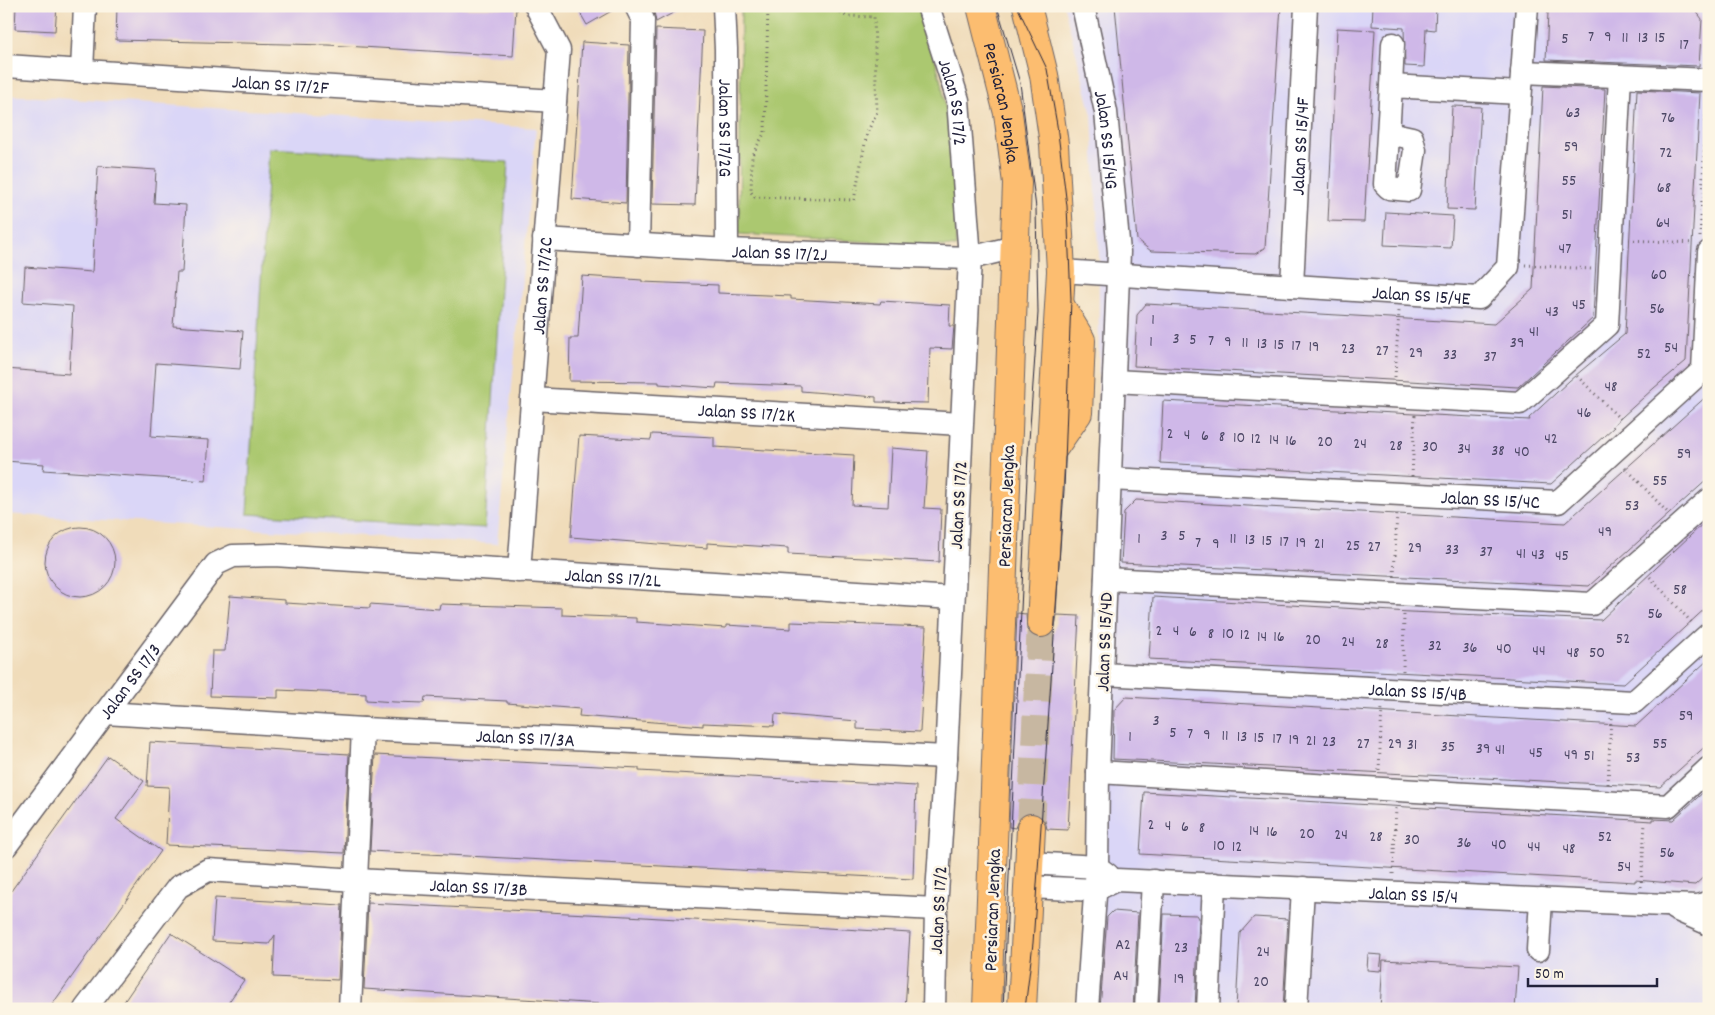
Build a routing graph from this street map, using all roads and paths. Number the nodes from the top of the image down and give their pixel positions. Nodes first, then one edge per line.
1 (85, 6) edge
2 (536, 6) edge
3 (636, 6) edge
4 (724, 6) edge
5 (768, 6) edge
6 (830, 6) edge
7 (928, 6) edge
8 (981, 6) edge
9 (1027, 6) edge
10 (1083, 6) edge
11 (1306, 6) edge
12 (1527, 6) edge
13 (1393, 44) dead end
14 (6, 66) edge
15 (82, 71) junction
16 (1620, 76) junction
17 (1708, 80) edge
18 (1521, 82) junction
19 (1391, 86) junction
20 (555, 101) junction
21 (1389, 133) dead end
22 (544, 239) junction
23 (1611, 240) junction
24 (638, 245) junction
25 (1015, 247) junction
26 (726, 250) junction
27 (1709, 252) edge
28 (970, 258) junction
29 (1508, 267) junction
30 (1610, 270) junction
31 (1062, 272) junction
32 (1118, 275) junction
33 (1292, 286) junction
34 (1400, 293) junction
35 (1565, 363) junction
36 (1114, 381) junction
37 (1405, 396) junction
38 (532, 399) junction
39 (961, 424) junction
40 (1634, 433) junction
41 (1621, 463) dead end
42 (1110, 480) junction
43 (1405, 494) junction
44 (1709, 500) edge
45 (1680, 526) junction
46 (274, 555) joint
47 (1637, 564) junction
48 (520, 571) junction
49 (1106, 579) junction
50 (1399, 594) junction
51 (953, 598) junction
52 (1041, 623) tunnel mouth
53 (1707, 635) edge
54 (1102, 674) junction
55 (1390, 689) junction
56 (1612, 700) junction
57 (105, 713) junction
58 (363, 729) junction
59 (946, 757) junction
60 (1709, 768) edge
61 (1098, 772) junction
62 (1388, 790) junction
63 (1607, 803) junction
64 (1646, 805) junction
65 (1031, 828) tunnel mouth
66 (6, 846) edge
67 (1097, 867) junction
68 (1029, 875) junction
69 (356, 880) junction
70 (1116, 880) junction
71 (1152, 881) junction
72 (1214, 884) junction
73 (1303, 888) junction
74 (1095, 890) junction
75 (1392, 893) junction
76 (1541, 899) junction
77 (1709, 902) edge
78 (1633, 904) junction
79 (1664, 905) junction
80 (936, 909) junction
81 (1709, 924) edge
82 (1538, 950) dead end
83 (85, 1009) edge
84 (350, 1009) edge
85 (934, 1009) edge
86 (987, 1009) edge
87 (1022, 1009) edge
88 (1087, 1009) edge
89 (1146, 1009) edge
90 (1208, 1009) edge
91 (1296, 1009) edge

1 - 15 street
2 - 20 street, Jalan SS 17/2C
3 - 24 street
4 - 26 street, Jalan SS 17/2G
5 - 6 path
7 - 28 street, Jalan SS 17/2
8 - 25 main road, Persiaran Jengka
9 - 31 main road
10 - 32 street, Jalan SS 15/4G
11 - 33 street, Jalan SS 15/4F
12 - 18 street
13 - 19 street
14 - 15 street, Jalan SS 17/2F
15 - 20 street, Jalan SS 17/2F
16 - 17 street
16 - 18 street
16 - 23 street
17 - 23 path
18 - 19 street
18 - 29 street
19 - 21 street
20 - 22 street, Jalan SS 17/2C
22 - 24 street, Jalan SS 17/2J
22 - 38 street, Jalan SS 17/2C
23 - 30 street
24 - 26 street, Jalan SS 17/2J
25 - 28 street, Jalan SS 17/2J
25 - 86 main road, Persiaran Jengka
26 - 28 street, Jalan SS 17/2J
27 - 40 street, Jalan SS 15/4C
28 - 39 street, Jalan SS 17/2
29 - 30 path
29 - 34 street, Jalan SS 15/4E
30 - 35 street
31 - 32 street, Jalan SS 15/4E
31 - 52 main road
32 - 33 street, Jalan SS 15/4E
32 - 36 street, Jalan SS 15/4D
33 - 34 street, Jalan SS 15/4E
34 - 37 path
35 - 37 street
35 - 40 path
36 - 37 street
36 - 42 street, Jalan SS 15/4D
37 - 43 path
38 - 39 street, Jalan SS 17/2K
38 - 48 street, Jalan SS 17/2C
39 - 51 street, Jalan SS 17/2
40 - 43 street, Jalan SS 15/4C
41 - 45 path
42 - 43 street, Jalan SS 15/4C
42 - 49 street, Jalan SS 15/4D
43 - 50 path
44 - 45 street
45 - 47 street
46 - 48 street, Jalan SS 17/2L
46 - 57 street, Jalan SS 17/3
47 - 50 street
47 - 53 path
48 - 51 street, Jalan SS 17/2L
49 - 50 street
49 - 54 street, Jalan SS 15/4D
50 - 55 path
51 - 59 street, Jalan SS 17/2
53 - 56 street, Jalan SS 15/4B
54 - 55 street, Jalan SS 15/4B
54 - 61 street, Jalan SS 15/4D
55 - 56 street, Jalan SS 15/4B
55 - 62 path
56 - 63 path
57 - 58 street, Jalan SS 17/3A
57 - 66 street, Jalan SS 17/3
58 - 59 street, Jalan SS 17/3A
58 - 69 street
59 - 80 street, Jalan SS 17/2
60 - 64 street
61 - 62 street
61 - 67 street, Jalan SS 15/4D
62 - 63 street
62 - 75 path
63 - 64 street
64 - 78 path
65 - 68 main road, Persiaran Jengka
67 - 68 street
67 - 70 street
67 - 74 street, Jalan SS 15/4D
68 - 74 street, Jalan SS 15/4
68 - 87 main road, Persiaran Jengka
69 - 80 street, Jalan SS 17/3B
69 - 83 street, Jalan SS 17/3B
69 - 84 street
70 - 71 street, Jalan SS 15/4
70 - 74 street, Jalan SS 15/4
71 - 72 street, Jalan SS 15/4
71 - 89 street
72 - 73 street, Jalan SS 15/4
72 - 90 street
73 - 75 street, Jalan SS 15/4
73 - 91 street
74 - 88 street, Jalan SS 15/4D
75 - 76 street, Jalan SS 15/4
76 - 78 street, Jalan SS 15/4
76 - 82 street
77 - 79 street, Jalan SS 15/4
78 - 79 street, Jalan SS 15/4
79 - 81 street
80 - 85 street, Jalan SS 17/2

